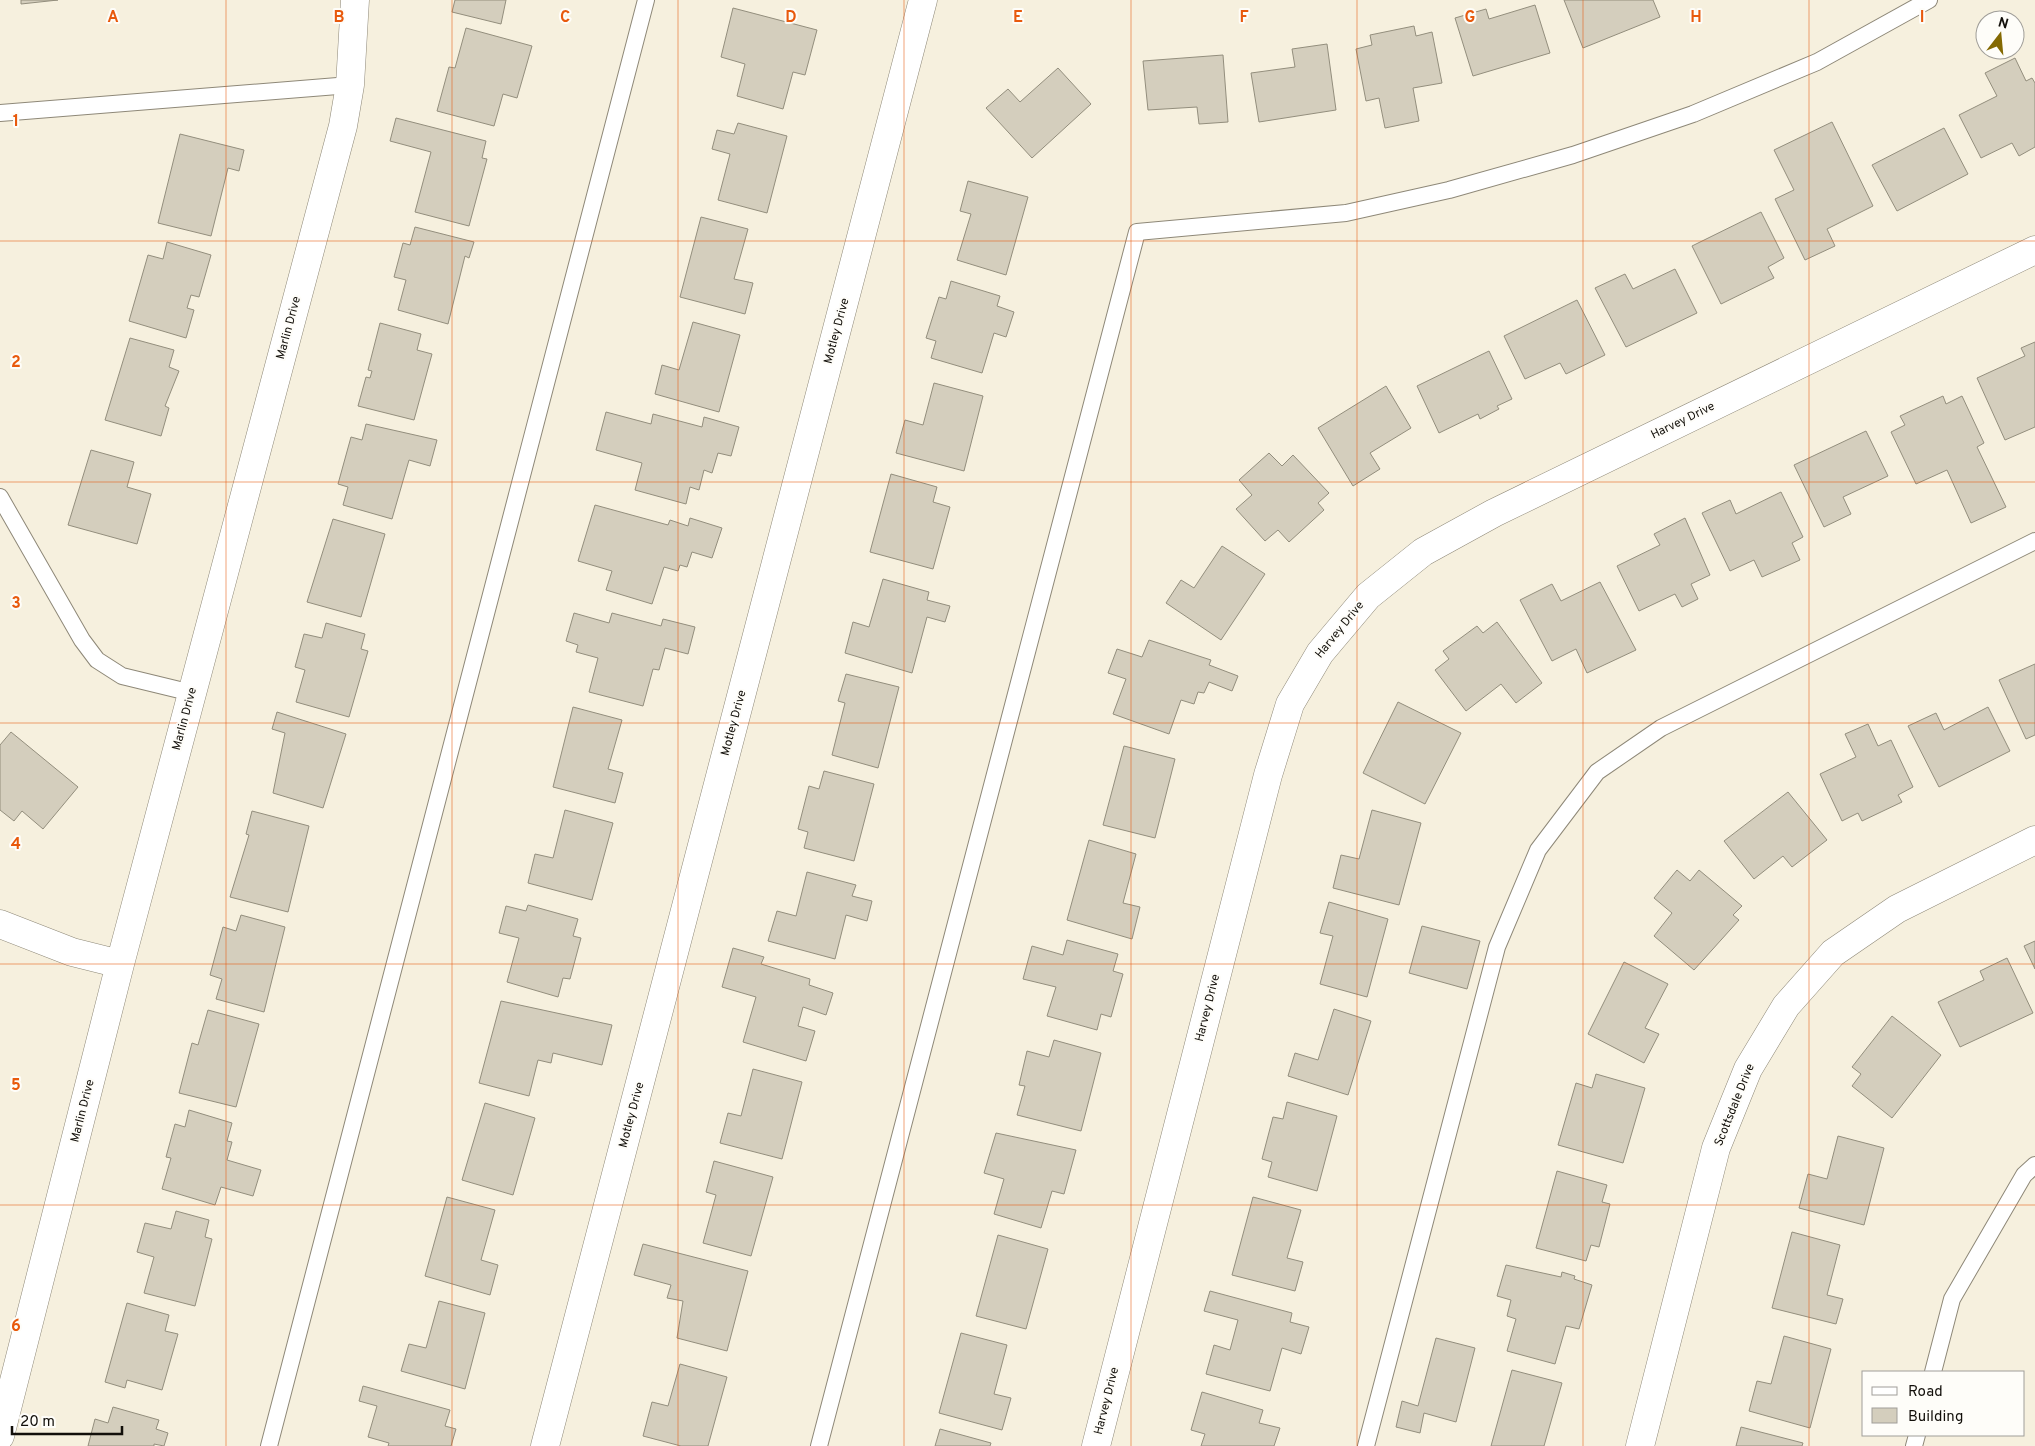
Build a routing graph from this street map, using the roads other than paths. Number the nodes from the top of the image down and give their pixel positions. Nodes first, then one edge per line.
1 (355, 0) edge
2 (646, 0) edge
3 (923, 0) edge
4 (1929, 0) edge
5 (350, 84) junction
6 (0, 113) edge
7 (2035, 250) edge
8 (0, 496) edge
9 (2035, 541) edge
10 (192, 693) junction
11 (2035, 840) edge
12 (0, 924) edge
13 (120, 964) junction
14 (2035, 1165) edge
15 (1933, 1371) edge
16 (0, 1436) edge
17 (269, 1446) edge
18 (545, 1446) edge
19 (819, 1446) edge
20 (1096, 1446) edge
21 (1366, 1446) edge
22 (1640, 1446) edge

1 - 5 street, Marlin Drive
2 - 17 lane
3 - 18 street, Motley Drive
4 - 19 lane
5 - 6 lane
5 - 10 street, Marlin Drive
7 - 20 street, Harvey Drive
8 - 10 lane
9 - 21 lane
10 - 13 street, Marlin Drive
11 - 22 street, Scottsdale Drive
12 - 13 street
13 - 16 street, Marlin Drive
14 - 15 lane

